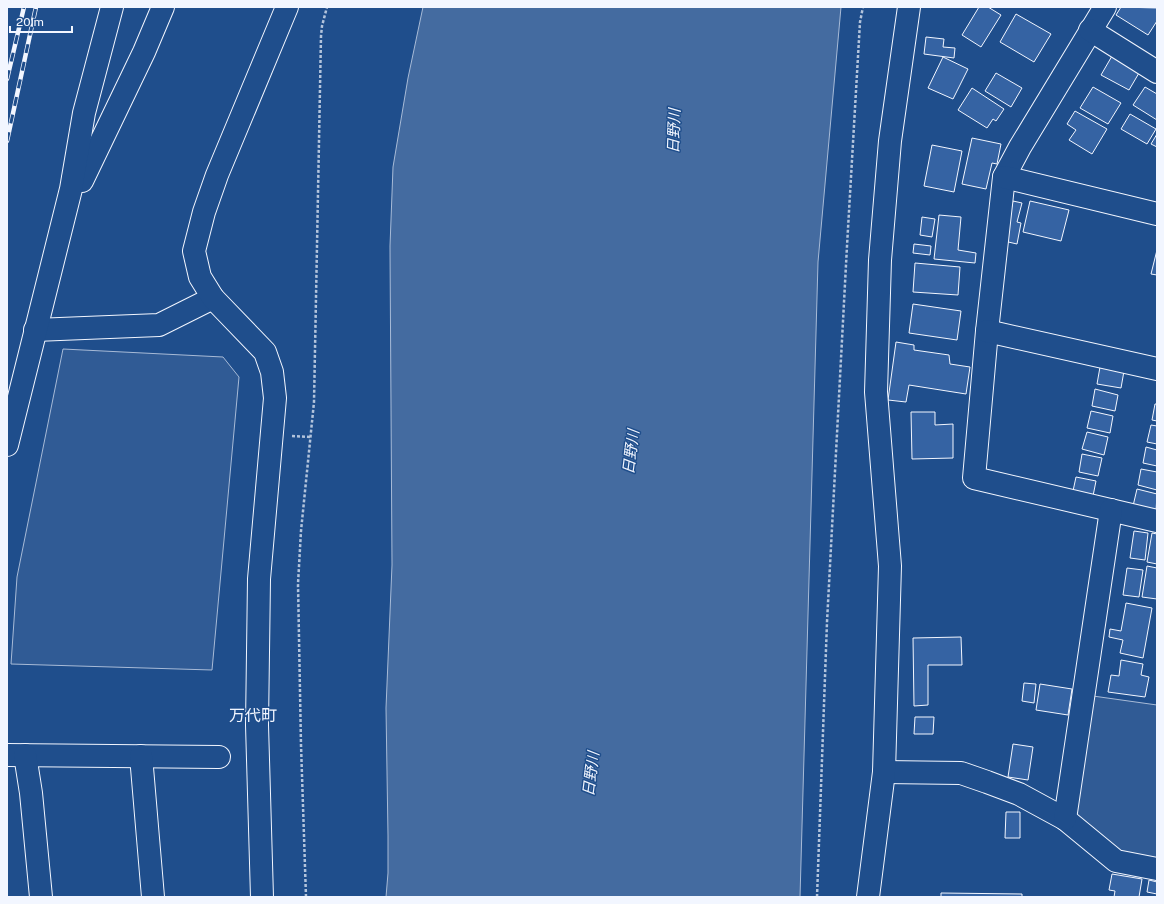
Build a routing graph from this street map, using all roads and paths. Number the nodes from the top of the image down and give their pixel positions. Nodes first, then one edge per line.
1 (112, 7) edge
2 (163, 7) edge
3 (287, 7) edge
4 (327, 7) edge
5 (863, 7) edge
6 (909, 7) edge
7 (1105, 7) edge
8 (1090, 30) junction
9 (1157, 72) edge
10 (1004, 177) junction
11 (72, 179) junction
12 (1157, 214) edge
13 (212, 298) junction
14 (35, 330) junction
15 (987, 331) junction
16 (1157, 369) edge
17 (7, 445) edge
18 (1111, 510) junction
19 (1157, 520) edge
20 (16, 755) edge
21 (141, 756) junction
22 (219, 757) dead end
23 (884, 772) junction
24 (1065, 819) junction
25 (1157, 869) edge
26 (41, 897) edge
27 (153, 897) edge
28 (262, 897) edge
29 (306, 897) edge
30 (817, 897) edge
31 (868, 897) edge

1 - 11 street
2 - 11 street
3 - 13 street
4 - 29 path
5 - 30 path
6 - 23 street
7 - 8 street
8 - 9 street
8 - 10 street
10 - 12 street
10 - 15 street
11 - 14 street
13 - 14 street
13 - 28 street
14 - 17 street
15 - 16 street
15 - 18 street
18 - 19 street
18 - 24 street
20 - 21 street
20 - 26 street
21 - 22 street
21 - 27 street
23 - 24 street
23 - 31 street
24 - 25 street

